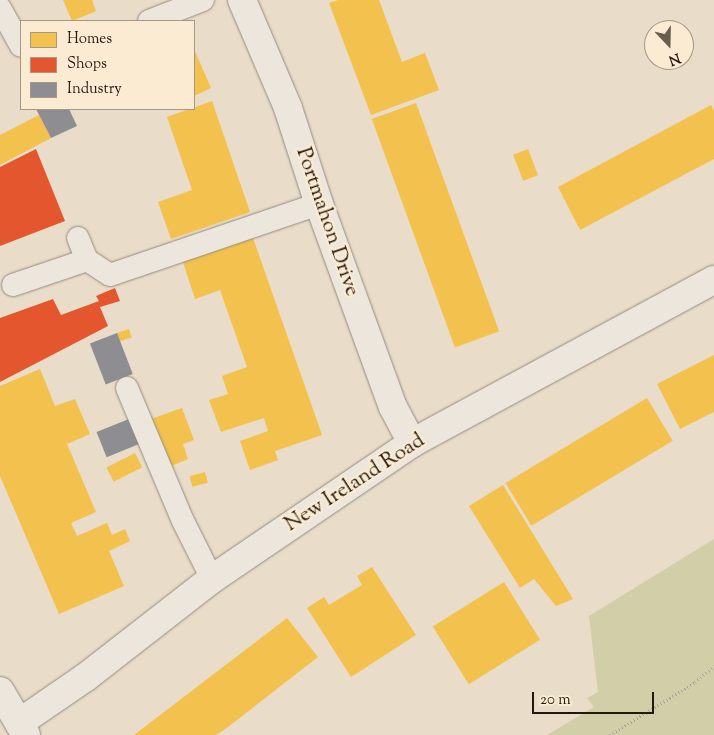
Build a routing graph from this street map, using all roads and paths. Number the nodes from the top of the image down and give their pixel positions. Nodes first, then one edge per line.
1 (203, 0) edge
2 (242, 0) edge
3 (0, 8) edge
4 (152, 20) edge
5 (20, 44) edge
6 (319, 204) junction
7 (78, 238) dead end
8 (87, 260) junction
9 (714, 280) edge
10 (13, 285) dead end
11 (127, 388) dead end
12 (412, 443) junction
13 (212, 578) junction
14 (714, 666) edge
15 (0, 691) edge
16 (23, 729) edge
17 (610, 735) edge

1 - 4 lane
2 - 6 street, Portmahon Drive
3 - 5 lane
6 - 8 lane
6 - 12 street, Portmahon Drive
7 - 8 lane
8 - 10 lane
9 - 12 street, New Ireland Road
11 - 13 lane
12 - 13 street, New Ireland Road
13 - 16 street, New Ireland Road
14 - 17 path
15 - 16 street

